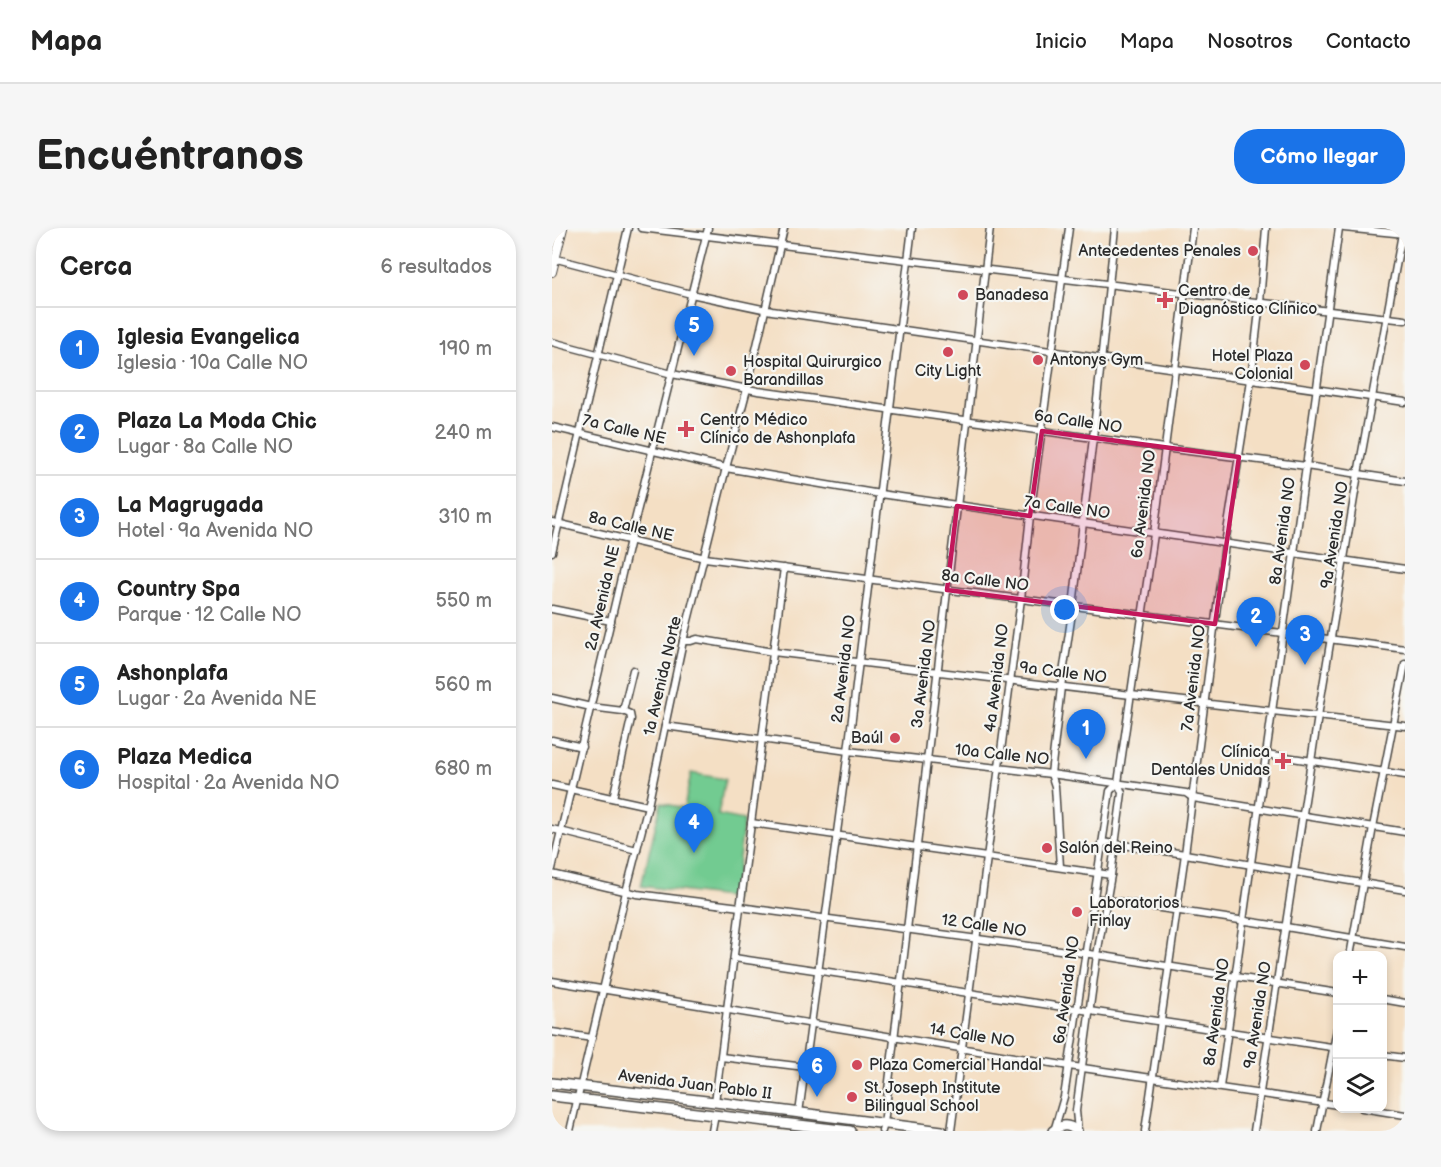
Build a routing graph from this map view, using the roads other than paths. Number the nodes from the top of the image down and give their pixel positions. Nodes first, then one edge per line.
1 (562, 228) edge
2 (628, 228) edge
3 (641, 228) edge
4 (708, 228) edge
5 (784, 228) edge
6 (912, 228) edge
7 (990, 228) edge
8 (1069, 228) edge
9 (1115, 228) edge
10 (1193, 228) edge
11 (1266, 228) edge
12 (1339, 228) edge
13 (1344, 228) edge
14 (1403, 232) edge
15 (706, 237) junction
16 (780, 245) junction
17 (554, 258) edge
18 (908, 260) junction
19 (985, 269) junction
20 (552, 272) edge
21 (617, 274) junction
22 (1062, 279) junction
23 (1108, 284) junction
24 (1184, 293) junction
25 (691, 294) junction
26 (1260, 302) junction
27 (766, 309) junction
28 (1328, 310) junction
29 (1386, 318) junction
30 (1405, 320) edge
31 (900, 330) junction
32 (977, 341) junction
33 (552, 342) edge
34 (1052, 351) junction
35 (599, 354) junction
36 (1101, 358) junction
37 (1174, 369) junction
38 (672, 374) junction
39 (1251, 380) junction
40 (747, 389) junction
41 (1317, 389) junction
42 (1372, 397) junction
43 (1405, 402) edge
44 (890, 410) junction
45 (968, 419) junction
46 (552, 427) edge
47 (1042, 431) junction
48 (580, 434) junction
49 (1093, 438) junction
50 (1164, 448) junction
51 (652, 451) junction
52 (1239, 457) junction
53 (1306, 466) junction
54 (726, 468) junction
55 (1358, 474) junction
56 (1405, 481) edge
57 (880, 494) junction
58 (957, 506) junction
59 (1030, 516) junction
60 (555, 523) edge
61 (1083, 524) junction
62 (1154, 534) junction
63 (630, 540) junction
64 (1225, 544) junction
65 (552, 552) edge
66 (1294, 554) junction
67 (705, 558) junction
68 (1344, 561) junction
69 (784, 568) junction
70 (1405, 569) edge
71 (869, 579) junction
72 (947, 590) junction
73 (1021, 599) junction
74 (1073, 606) junction
75 (552, 609) edge
76 (1142, 615) junction
77 (611, 621) junction
78 (1215, 624) junction
79 (1283, 633) junction
80 (1331, 640) junction
81 (684, 641) junction
82 (1405, 649) edge
83 (773, 652) junction
84 (859, 662) junction
85 (1405, 664) edge
86 (633, 670) dead end
87 (938, 672) junction
88 (1010, 681) junction
89 (1061, 687) junction
90 (1131, 695) junction
91 (552, 698) edge
92 (1204, 703) junction
93 (591, 707) junction
94 (622, 711) junction
95 (1272, 711) junction
96 (1318, 716) junction
97 (1394, 725) junction
98 (665, 726) junction
99 (1405, 726) edge
100 (762, 739) junction
101 (552, 740) edge
102 (582, 747) junction
103 (848, 751) junction
104 (1266, 754) junction
105 (927, 760) junction
106 (1312, 761) junction
107 (999, 769) junction
108 (1383, 772) junction
109 (1051, 774) junction
110 (1405, 775) edge
111 (1118, 783) junction
112 (552, 785) edge
113 (571, 789) junction
114 (612, 798) junction
115 (1193, 798) junction
116 (648, 806) junction
117 (1258, 809) junction
118 (1303, 816) junction
119 (751, 823) junction
120 (1373, 827) junction
121 (552, 830) edge
122 (561, 832) junction
123 (1405, 832) edge
124 (836, 835) junction
125 (1102, 842) junction
126 (1115, 844) junction
127 (917, 847) junction
128 (637, 850) junction
129 (1185, 854) junction
130 (987, 857) junction
131 (1251, 865) junction
132 (1060, 867) junction
133 (552, 869) edge
134 (1097, 873) junction
135 (1294, 873) junction
136 (552, 874) edge
137 (1111, 875) junction
138 (1363, 884) junction
139 (1405, 890) edge
140 (626, 892) junction
141 (1094, 898) junction
142 (1107, 900) junction
143 (740, 907) junction
144 (1176, 910) junction
145 (825, 918) junction
146 (1243, 920) junction
147 (1286, 927) junction
148 (907, 929) junction
149 (1353, 938) junction
150 (977, 939) junction
151 (1405, 946) edge
152 (1351, 951) edge
153 (1086, 954) junction
154 (1097, 955) junction
155 (734, 958) junction
156 (1168, 966) junction
157 (818, 970) junction
158 (1235, 977) junction
159 (552, 981) edge
160 (901, 983) junction
161 (1277, 983) junction
162 (604, 989) junction
163 (1333, 992) edge
164 (970, 993) junction
165 (1387, 1000) edge
166 (1405, 1003) edge
167 (1078, 1010) junction
168 (727, 1011) junction
169 (1090, 1011) junction
170 (1160, 1022) junction
171 (811, 1023) junction
172 (552, 1032) edge
173 (1228, 1032) junction
174 (894, 1037) junction
175 (592, 1038) junction
176 (1269, 1039) junction
177 (961, 1048) junction
178 (1333, 1048) edge
179 (1387, 1056) edge
180 (721, 1057) junction
181 (1333, 1057) edge
182 (1405, 1058) edge
183 (1069, 1066) junction
184 (805, 1067) junction
185 (1082, 1067) junction
186 (1152, 1077) junction
187 (552, 1083) edge
188 (580, 1087) junction
189 (1220, 1087) junction
190 (1260, 1093) junction
191 (552, 1096) edge
192 (578, 1099) junction
193 (715, 1102) junction
194 (1323, 1103) junction
195 (1333, 1104) edge
196 (1387, 1112) edge
197 (799, 1113) junction
198 (715, 1115) junction
199 (1405, 1115) edge
200 (798, 1128) edge
201 (884, 1129) edge
202 (570, 1131) edge
203 (712, 1131) edge
204 (850, 1131) edge
205 (942, 1131) edge
206 (951, 1131) edge
207 (1054, 1131) edge
208 (1078, 1131) edge
209 (1145, 1131) edge
210 (1254, 1131) edge
211 (1317, 1131) edge

1 - 17 main road
2 - 21 street
3 - 15 street
4 - 15 street, 2a Avenida NE
5 - 16 street, 1a Avenida Norte
6 - 18 street, 2a Avenida NO
7 - 19 street, 3a Avenida NO
8 - 22 street, 4a Avenida NO
9 - 23 street
10 - 24 street, 6a Avenida NO
11 - 26 street, 7a Avenida NO
12 - 28 street, 8a Avenida NO
13 - 14 street
14 - 29 street, 9a Avenida NO
15 - 16 street
15 - 25 street, 2a Avenida NE
16 - 18 street
16 - 27 street, 1a Avenida Norte
17 - 20 main road
17 - 21 street
18 - 19 street
18 - 31 street, 2a Avenida NO
19 - 22 street
19 - 32 street, 3a Avenida NO
21 - 25 street
21 - 35 street
22 - 23 street
22 - 34 street, 4a Avenida NO
23 - 24 street
23 - 36 street
24 - 26 street
24 - 37 street, 6a Avenida NO
25 - 27 street
25 - 38 street, 2a Avenida NE
26 - 28 street
26 - 39 street, 7a Avenida NO
27 - 31 street
27 - 40 street, 1a Avenida Norte
28 - 29 street
28 - 41 street, 8a Avenida NO
29 - 30 street
29 - 42 street, 9a Avenida NO
31 - 32 street
31 - 44 street, 2a Avenida NO
32 - 34 street
32 - 45 street, 3a Avenida NO
33 - 35 street, 6a Calle NO
34 - 36 street
34 - 47 street, 4a Avenida NO
35 - 38 street, 6a Calle NO
35 - 48 street
36 - 37 street
36 - 49 street
37 - 39 street
37 - 50 street, 6a Avenida NO
38 - 40 street, 6a Calle NO
38 - 51 street, 2a Avenida NE
39 - 41 street
39 - 52 street, 7a Avenida NO
40 - 44 street, 6a Calle NO
40 - 54 street, 1a Avenida Norte
41 - 42 street
41 - 53 street, 8a Avenida NO
42 - 43 street
42 - 55 street, 9a Avenida NO
44 - 45 street, 6a Calle NO
44 - 57 street, 2a Avenida NO
45 - 47 street, 6a Calle NO
45 - 58 street, 3a Avenida NO
46 - 48 street, 7a Calle NE
47 - 49 street, 6a Calle NO
47 - 59 street, 4a Avenida NO
48 - 51 street, 7a Calle NE
48 - 60 street
49 - 50 street, 6a Calle NO
49 - 61 street
50 - 52 street, 6a Calle NO
50 - 62 street, 6a Avenida NO
51 - 54 street, 7a Calle NE
51 - 63 street, 2a Avenida NE
52 - 53 street, 6a Calle NO
52 - 64 street, 7a Avenida NO
53 - 55 street, 6a Calle NO
53 - 66 street, 8a Avenida NO
54 - 57 street, 7a Calle NO
54 - 67 street, 1a Avenida Norte
55 - 56 street, 6a Calle NO
55 - 68 street, 9a Avenida NO
57 - 58 street, 7a Calle NO
57 - 71 street, 2a Avenida NO
58 - 59 street, 7a Calle NO
58 - 72 street, 3a Avenida NO
59 - 61 street, 7a Calle NO
59 - 73 street, 4a Avenida NO
60 - 63 street, 8a Calle NE
60 - 65 street
61 - 62 street, 7a Calle NO
61 - 74 street
62 - 64 street, 7a Calle NO
62 - 76 street, 6a Avenida NO
63 - 67 street, 8a Calle NE
63 - 77 street, 2a Avenida NE
64 - 66 street, 7a Calle NO
64 - 78 street, 7a Avenida NO
66 - 68 street, 7a Calle NO
66 - 79 street, 8a Avenida NO
67 - 69 street, 8a Calle NO
67 - 81 street, 1a Avenida Norte
68 - 70 street, 7a Calle NO
68 - 80 street, 9a Avenida NO
69 - 71 street, 8a Calle NO
69 - 83 street
71 - 72 street, 8a Calle NO
71 - 84 street, 2a Avenida NO
72 - 73 street, 8a Calle NO
72 - 87 street, 3a Avenida NO
73 - 74 street, 8a Calle NO
73 - 88 street, 4a Avenida NO
74 - 76 street, 8a Calle NO
74 - 89 street
75 - 77 street
76 - 78 street, 8a Calle NO
76 - 90 street, 6a Avenida NO
77 - 93 street, 2a Avenida NE
78 - 79 street, 8a Calle NO
78 - 92 street, 7a Avenida NO
79 - 80 street, 8a Calle NO
79 - 95 street, 8a Avenida NO
80 - 82 street, 8a Calle NO
80 - 96 street, 9a Avenida NO
81 - 83 street, 9a Calle NO
81 - 98 street, 1a Avenida Norte
83 - 84 street, 9a Calle NO
83 - 100 street
84 - 87 street, 9a Calle NO
84 - 103 street, 2a Avenida NO
85 - 97 street
86 - 94 street
87 - 88 street, 9a Calle NO
87 - 105 street, 3a Avenida NO
88 - 89 street, 9a Calle NO
88 - 107 street, 4a Avenida NO
89 - 90 street, 9a Calle NO
89 - 109 street
90 - 92 street, 9a Calle NO
90 - 111 street, 6a Avenida NO
91 - 93 street
92 - 95 street, 9a Calle NO
92 - 115 street, 7a Avenida NO
93 - 94 street
93 - 102 street, 2a Avenida NE
94 - 114 street
95 - 96 street, 9a Calle NO
95 - 104 street, 8a Avenida NO
96 - 97 street, 9a Calle NO
96 - 106 street, 9a Avenida NO
97 - 99 street, 9a Calle NO
97 - 108 street
98 - 100 street, 10a Calle NO
98 - 116 street, 1a Avenida Norte
100 - 103 street, 10a Calle NO
100 - 119 street
101 - 102 street
102 - 113 street, 2a Avenida NE
103 - 105 street, 10a Calle NO
103 - 124 street, 2a Avenida NO
104 - 106 street
104 - 117 street, 8a Avenida NO
105 - 107 street, 10a Calle NO
105 - 127 street, 3a Avenida NO
106 - 108 street
106 - 118 street, 9a Avenida NO
107 - 109 street, 10a Calle NO
107 - 130 street, 4a Avenida NO
108 - 110 street
108 - 120 street
109 - 111 street, 10a Calle NO
109 - 132 street
111 - 115 street, 10a Calle NO
111 - 125 street, 6a Avenida NO
111 - 126 street, 6a Avenida NO
112 - 113 street
113 - 114 street
113 - 122 street, 2a Avenida NE
114 - 116 street
115 - 117 street, 10a Calle NO
115 - 129 street, 7a Avenida NO
116 - 128 street, 1a Avenida Norte
117 - 118 street, 10a Calle NO
117 - 131 street, 8a Avenida NO
118 - 120 street, 10a Calle NO
118 - 135 street, 9a Avenida NO
119 - 124 street
119 - 143 street
120 - 123 street, 10a Calle NO
120 - 138 street
121 - 122 street
122 - 128 street
122 - 133 street, 2a Avenida NE
124 - 127 street
124 - 145 street, 2a Avenida NO
125 - 126 street
125 - 134 street, 6a Avenida NO
126 - 129 street
126 - 137 street, 6a Avenida NO
127 - 130 street
127 - 148 street, 3a Avenida NO
128 - 140 street, 1a Avenida Norte
129 - 131 street
129 - 144 street, 7a Avenida NO
130 - 132 street
130 - 150 street, 4a Avenida NO
131 - 135 street
131 - 146 street, 8a Avenida NO
132 - 134 street
134 - 137 street
134 - 141 street, 6a Avenida NO
135 - 138 street
135 - 147 street, 9a Avenida NO
136 - 140 street, 12 Calle NO
137 - 142 street, 6a Avenida NO
138 - 139 street
138 - 149 street
140 - 143 street, 12 Calle NO
140 - 162 street, 1a Avenida Norte
141 - 142 street
141 - 153 street, 6a Avenida NO
142 - 144 street
142 - 154 street, 6a Avenida NO
143 - 145 street, 12 Calle NO
143 - 155 street
144 - 146 street
144 - 156 street, 7a Avenida NO
145 - 148 street, 12 Calle NO
145 - 157 street, 2a Avenida NO
146 - 147 street
146 - 158 street, 8a Avenida NO
147 - 149 street
147 - 161 street, 9a Avenida NO
148 - 150 street, 12 Calle NO
148 - 160 street, 3a Avenida NO
149 - 151 street
149 - 152 street
150 - 153 street, 12 Calle NO
150 - 164 street, 4a Avenida NO
153 - 154 street, 12 Calle NO
153 - 167 street, 6a Avenida NO
154 - 156 street, 12 Calle NO
154 - 169 street, 6a Avenida NO
155 - 157 street
155 - 168 street
156 - 158 street, 12 Calle NO
156 - 170 street, 7a Avenida NO
157 - 160 street
157 - 171 street, 2a Avenida NO
158 - 161 street, 12 Calle NO
158 - 173 street, 8a Avenida NO
159 - 162 street, 14 Calle NO
160 - 164 street
160 - 174 street, 3a Avenida NO
161 - 163 street, 12 Calle NO
161 - 176 street, 9a Avenida NO
162 - 168 street, 14 Calle NO
162 - 175 street, 1a Avenida Norte
164 - 167 street
164 - 177 street, 4a Avenida NO
165 - 166 street
167 - 169 street
167 - 183 street, 6a Avenida NO
168 - 171 street, 14 Calle NO
168 - 180 street
169 - 170 street
169 - 185 street, 6a Avenida NO
170 - 173 street
170 - 186 street, 7a Avenida NO
171 - 174 street, 14 Calle NO
171 - 184 street, 2a Avenida NO
172 - 175 street
173 - 176 street
173 - 189 street, 8a Avenida NO
174 - 177 street, 14 Calle NO
174 - 201 street, 3a Avenida NO
175 - 188 street, 1a Avenida Norte
176 - 178 street
176 - 190 street, 9a Avenida NO
177 - 183 street, 14 Calle NO
177 - 206 street, 4a Avenida NO
179 - 182 street
180 - 184 street
180 - 193 street
181 - 194 street
183 - 185 street, 14 Calle NO
183 - 207 street, 6a Avenida NO
184 - 197 street, 2a Avenida NO
185 - 186 street, 14 Calle NO
185 - 208 street, 6a Avenida NO
186 - 189 street, 14 Calle NO
186 - 209 street, 7a Avenida NO
187 - 188 highway, Avenida Juan Pablo II
188 - 192 street, 1a Avenida Norte
188 - 193 highway, Avenida Juan Pablo II
189 - 190 street, 14 Calle NO
190 - 194 street, 14 Calle NO
190 - 210 street, 9a Avenida NO
191 - 192 highway, Avenida Juan Pablo II
192 - 198 highway, Avenida Juan Pablo II
192 - 202 street, 1a Avenida Norte
193 - 197 highway, Avenida Juan Pablo II
194 - 195 street, 14 Calle NO
194 - 211 street
196 - 199 street
197 - 201 highway, Avenida Juan Pablo II
198 - 200 highway, Avenida Juan Pablo II
198 - 203 street
200 - 204 highway, Avenida Juan Pablo II
201 - 205 highway, Avenida Juan Pablo II
207 - 208 highway

